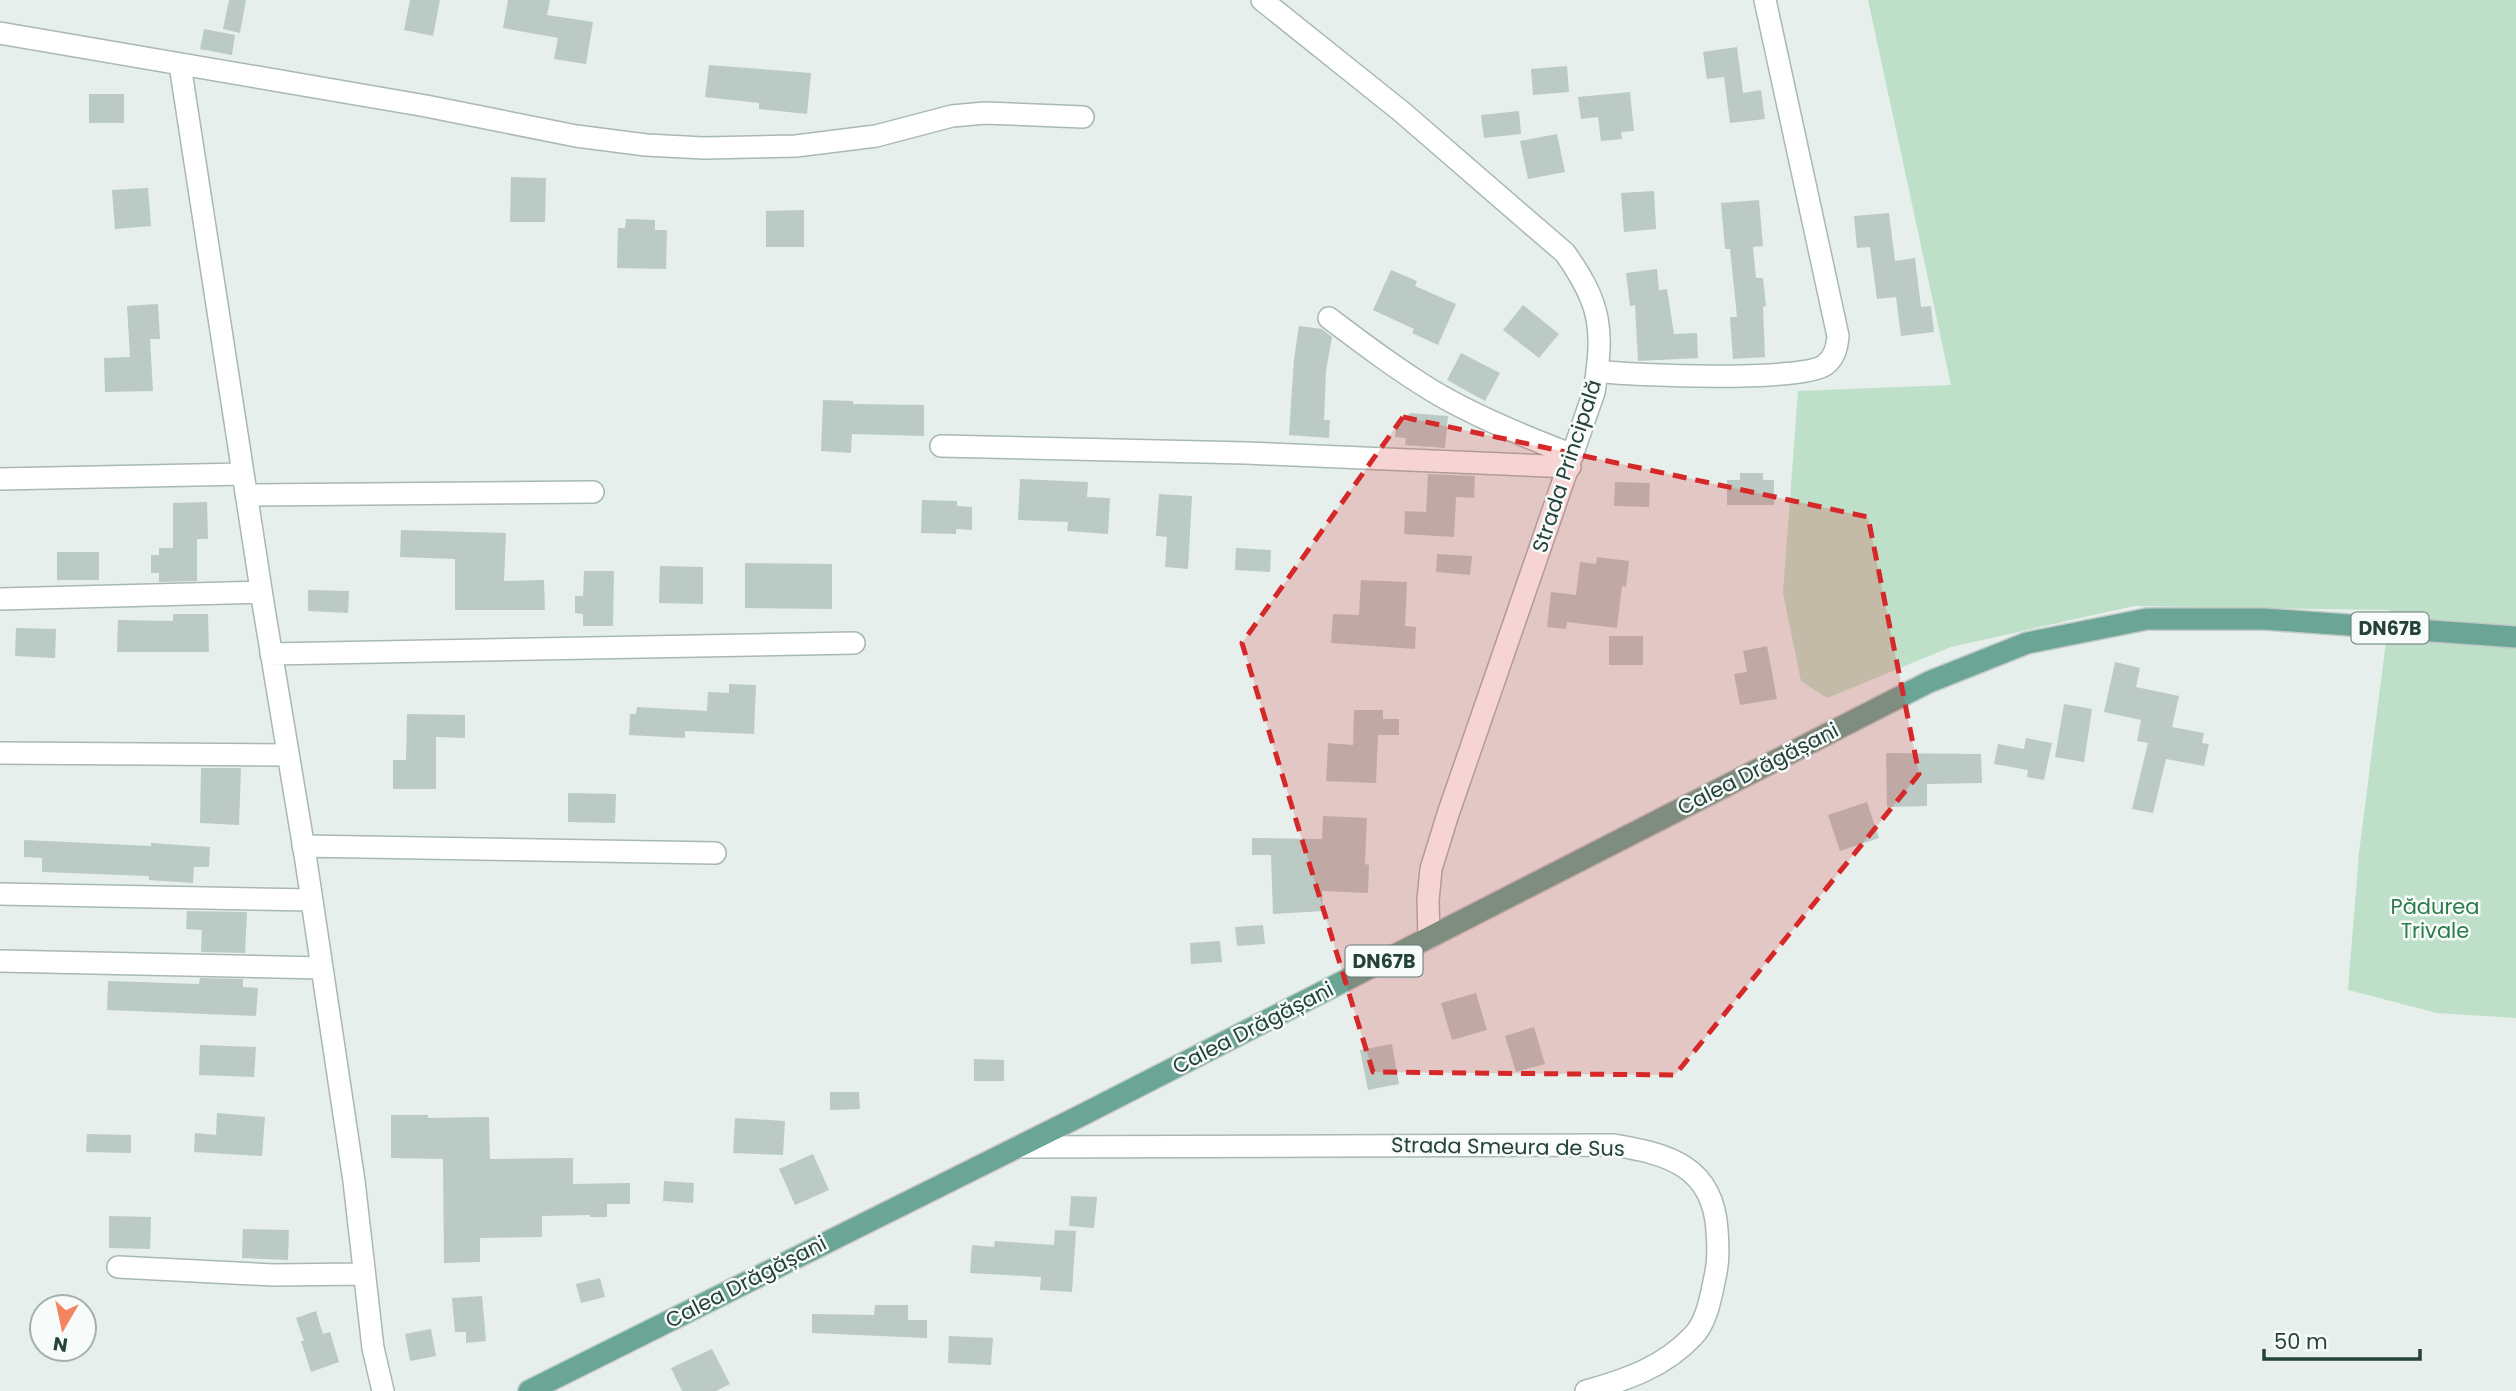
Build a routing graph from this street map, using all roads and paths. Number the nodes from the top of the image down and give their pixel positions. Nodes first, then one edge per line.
1 (1262, 0) edge
2 (1765, 0) edge
3 (0, 33) edge
4 (180, 65) junction
5 (1083, 117) dead end
6 (1329, 318) dead end
7 (1598, 371) junction
8 (941, 446) dead end
9 (1572, 461) junction
10 (0, 479) edge
11 (244, 485) junction
12 (593, 492) dead end
13 (261, 592) junction
14 (0, 599) edge
15 (2516, 637) edge
16 (854, 642) dead end
17 (271, 654) junction
18 (0, 753) edge
19 (288, 755) junction
20 (303, 846) junction
21 (715, 853) dead end
22 (0, 894) edge
23 (312, 900) junction
24 (1429, 938) junction
25 (0, 961) edge
26 (322, 968) junction
27 (1018, 1147) junction
28 (118, 1267) dead end
29 (364, 1274) junction
30 (383, 1391) edge
31 (528, 1391) edge
32 (1586, 1391) edge

1 - 7 street, Strada Principală
2 - 7 street
3 - 4 street
4 - 5 street
4 - 11 street
6 - 9 street
7 - 9 street, Strada Principală
8 - 9 street
9 - 24 street, Strada Principală
10 - 11 street
11 - 12 street
11 - 13 street
13 - 14 street
13 - 17 street
15 - 24 main road, Calea Drăgășani / DN67B
16 - 17 street
17 - 19 street
18 - 19 street
19 - 20 street
20 - 21 street
20 - 23 street
22 - 23 street
23 - 26 street
24 - 27 main road, Calea Drăgășani / DN67B
25 - 26 street
26 - 29 street
27 - 31 main road, Calea Drăgășani / DN67B
27 - 32 street, Strada Smeura de Sus
28 - 29 street
29 - 30 street

